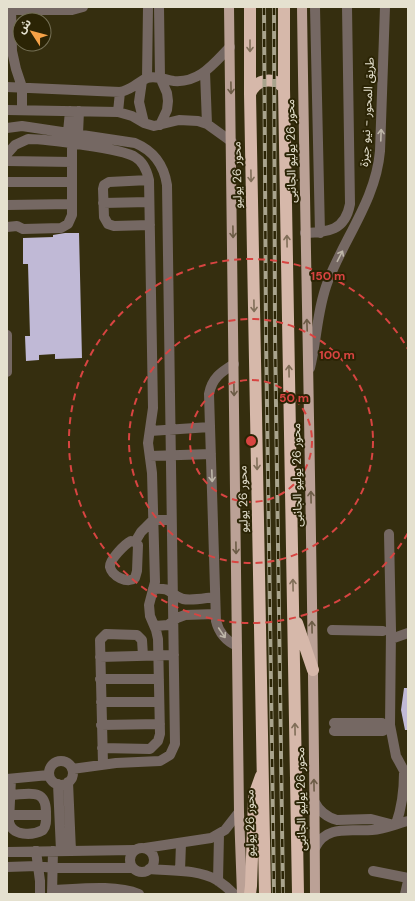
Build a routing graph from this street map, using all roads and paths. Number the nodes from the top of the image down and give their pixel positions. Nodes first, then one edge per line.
1 (83, 7) edge
2 (148, 7) edge
3 (229, 7) edge
4 (250, 7) edge
5 (284, 7) edge
6 (302, 7) edge
7 (316, 7) edge
8 (347, 7) edge
9 (385, 7) edge
10 (159, 8) edge
11 (10, 9) edge
12 (230, 47) junction
13 (205, 72) junction
14 (160, 77) junction
15 (144, 80) junction
16 (7, 87) edge
17 (22, 87) junction
18 (284, 88) junction
19 (120, 92) junction
20 (250, 94) junction
21 (7, 110) edge
22 (22, 110) junction
23 (74, 111) junction
24 (118, 112) junction
25 (144, 123) junction
26 (207, 124) junction
27 (160, 125) junction
28 (7, 128) edge
29 (73, 133) junction
30 (232, 142) junction
31 (72, 144) junction
32 (7, 154) edge
33 (7, 161) edge
34 (72, 162) junction
35 (149, 180) junction
36 (7, 182) edge
37 (72, 182) junction
38 (150, 202) junction
39 (103, 203) junction
40 (72, 204) junction
41 (7, 205) edge
42 (150, 226) junction
43 (7, 227) edge
44 (23, 229) junction
45 (7, 233) edge
46 (305, 233) junction
47 (320, 233) junction
48 (7, 335) edge
49 (234, 364) junction
50 (7, 372) edge
51 (309, 374) junction
52 (210, 428) junction
53 (170, 430) junction
54 (150, 431) junction
55 (211, 454) junction
56 (170, 455) junction
57 (150, 456) junction
58 (154, 520) junction
59 (172, 520) junction
60 (389, 534) dead end
61 (135, 542) dead end
62 (153, 589) junction
63 (173, 593) junction
64 (215, 597) junction
65 (293, 611) junction
66 (215, 614) junction
67 (173, 620) junction
68 (155, 626) junction
69 (332, 630) dead end
70 (383, 631) dead end
71 (408, 633) edge
72 (391, 639) junction
73 (238, 646) junction
74 (174, 655) junction
75 (143, 656) junction
76 (158, 656) junction
77 (100, 657) junction
78 (313, 670) junction
79 (174, 672) junction
80 (159, 676) junction
81 (100, 679) junction
82 (101, 702) junction
83 (159, 702) junction
84 (160, 724) junction
85 (101, 725) junction
86 (334, 727) dead end
87 (383, 727) dead end
88 (102, 748) junction
89 (102, 764) junction
90 (72, 769) junction
91 (263, 772) junction
92 (49, 775) junction
93 (406, 775) edge
94 (9, 779) edge
95 (68, 782) junction
96 (58, 784) junction
97 (11, 795) junction
98 (314, 801) junction
99 (239, 812) junction
100 (10, 815) junction
101 (46, 815) junction
102 (408, 821) edge
103 (395, 824) junction
104 (218, 835) junction
105 (181, 843) junction
106 (145, 848) junction
107 (315, 848) junction
108 (134, 850) junction
109 (36, 851) junction
110 (62, 851) junction
111 (7, 852) edge
112 (37, 866) junction
113 (7, 867) edge
114 (53, 868) junction
115 (132, 868) junction
116 (150, 870) junction
117 (180, 871) junction
118 (373, 871) dead end
119 (408, 878) edge
120 (218, 881) junction
121 (408, 881) edge
122 (52, 892) edge
123 (40, 894) edge
124 (139, 894) edge
125 (234, 894) edge
126 (242, 894) edge
127 (250, 894) edge
128 (265, 894) edge
129 (298, 894) edge
130 (315, 894) edge
131 (405, 894) edge

1 - 11 street
2 - 10 street
2 - 15 street
3 - 12 main road
4 -> 20 highway, محور 26 يوليو
5 - 18 highway
6 - 46 main road, محور 26 يوليو الجانبى
7 - 47 street
8 - 47 street
51 -> 9 street, طريق المحور - نيو جيزة
10 - 14 street
11 - 17 street
12 - 13 street
12 -> 30 main road
13 - 14 street
13 - 26 street
14 - 15 street
14 - 27 street
15 - 19 street
15 - 25 street
16 - 17 street
17 - 19 street
17 - 22 street
18 - 20 highway
65 -> 18 highway
19 - 24 street
20 -> 91 highway, محور 26 يوليو
21 - 22 street
22 - 23 street
23 - 24 street
23 - 29 street
24 - 25 street
25 - 27 street
26 - 27 street
26 - 30 street
28 - 29 street
29 - 53 street
30 -> 49 main road
31 - 32 street
31 - 34 street
31 - 35 street
33 - 34 street
34 - 37 street
35 - 38 street
35 - 39 street
36 - 37 street
37 - 40 street
38 - 39 street
38 - 42 street
39 - 42 street
40 - 41 street
40 - 44 street
42 - 54 street
43 - 44 street
44 - 45 street
46 - 47 street
51 -> 46 main road, محور 26 يوليو الجانبى
48 - 50 street
49 - 52 street
49 -> 73 main road
78 -> 51 main road, محور 26 يوليو الجانبى
52 - 53 street
52 - 55 street
53 - 54 street
53 - 56 street
54 - 57 street
55 - 56 street
55 -> 64 street
56 - 57 street
56 - 59 street
57 - 58 street
58 - 59 street
58 - 61 street
58 - 62 street
59 - 63 street
60 - 72 street
62 - 63 street
62 - 68 street
63 - 64 street
63 - 67 street
64 - 66 street
65 - 78 highway
129 -> 65 highway
66 - 67 street
66 -> 73 street
67 - 68 street
67 - 74 street
68 - 76 street
69 - 70 street
71 - 72 street
72 - 93 street
73 - 99 main road
74 - 76 street
74 - 79 street
75 - 76 street
75 - 77 street
75 - 77 street
76 - 80 street
77 - 81 street
98 -> 78 main road, محور 26 يوليو الجانبى
79 - 80 street
79 - 89 street
80 - 81 street
80 - 83 street
81 - 82 street
82 - 83 street
82 - 85 street
83 - 84 street
84 - 85 street
84 - 88 street
85 - 88 street
86 - 87 street
88 - 89 street
89 - 90 street
90 - 92 street
90 - 95 street
91 - 127 highway
91 - 128 highway, محور 26 يوليو
92 - 94 street
92 - 96 street
93 - 103 street
94 - 97 street
95 - 96 street
95 - 110 street
96 - 110 street
97 - 100 street
97 - 101 street
98 - 103 street
98 - 107 main road, محور 26 يوليو الجانبى
99 - 104 street
99 - 126 main road
100 - 101 street
100 - 101 street
102 - 103 street
103 - 107 street
104 - 105 street
104 - 120 street
105 - 106 street
105 - 117 street
106 - 108 street
106 - 116 street
107 - 130 main road, محور 26 يوليو الجانبى
108 - 110 street
108 - 115 street
109 - 110 street
109 - 111 street
109 - 112 street
110 - 114 street
112 - 113 street
112 - 114 street
112 - 123 street
114 - 115 street
114 - 122 street
115 - 116 street
116 - 117 street
117 - 120 street
118 - 119 street
120 - 125 street
121 - 131 street
122 - 124 street

